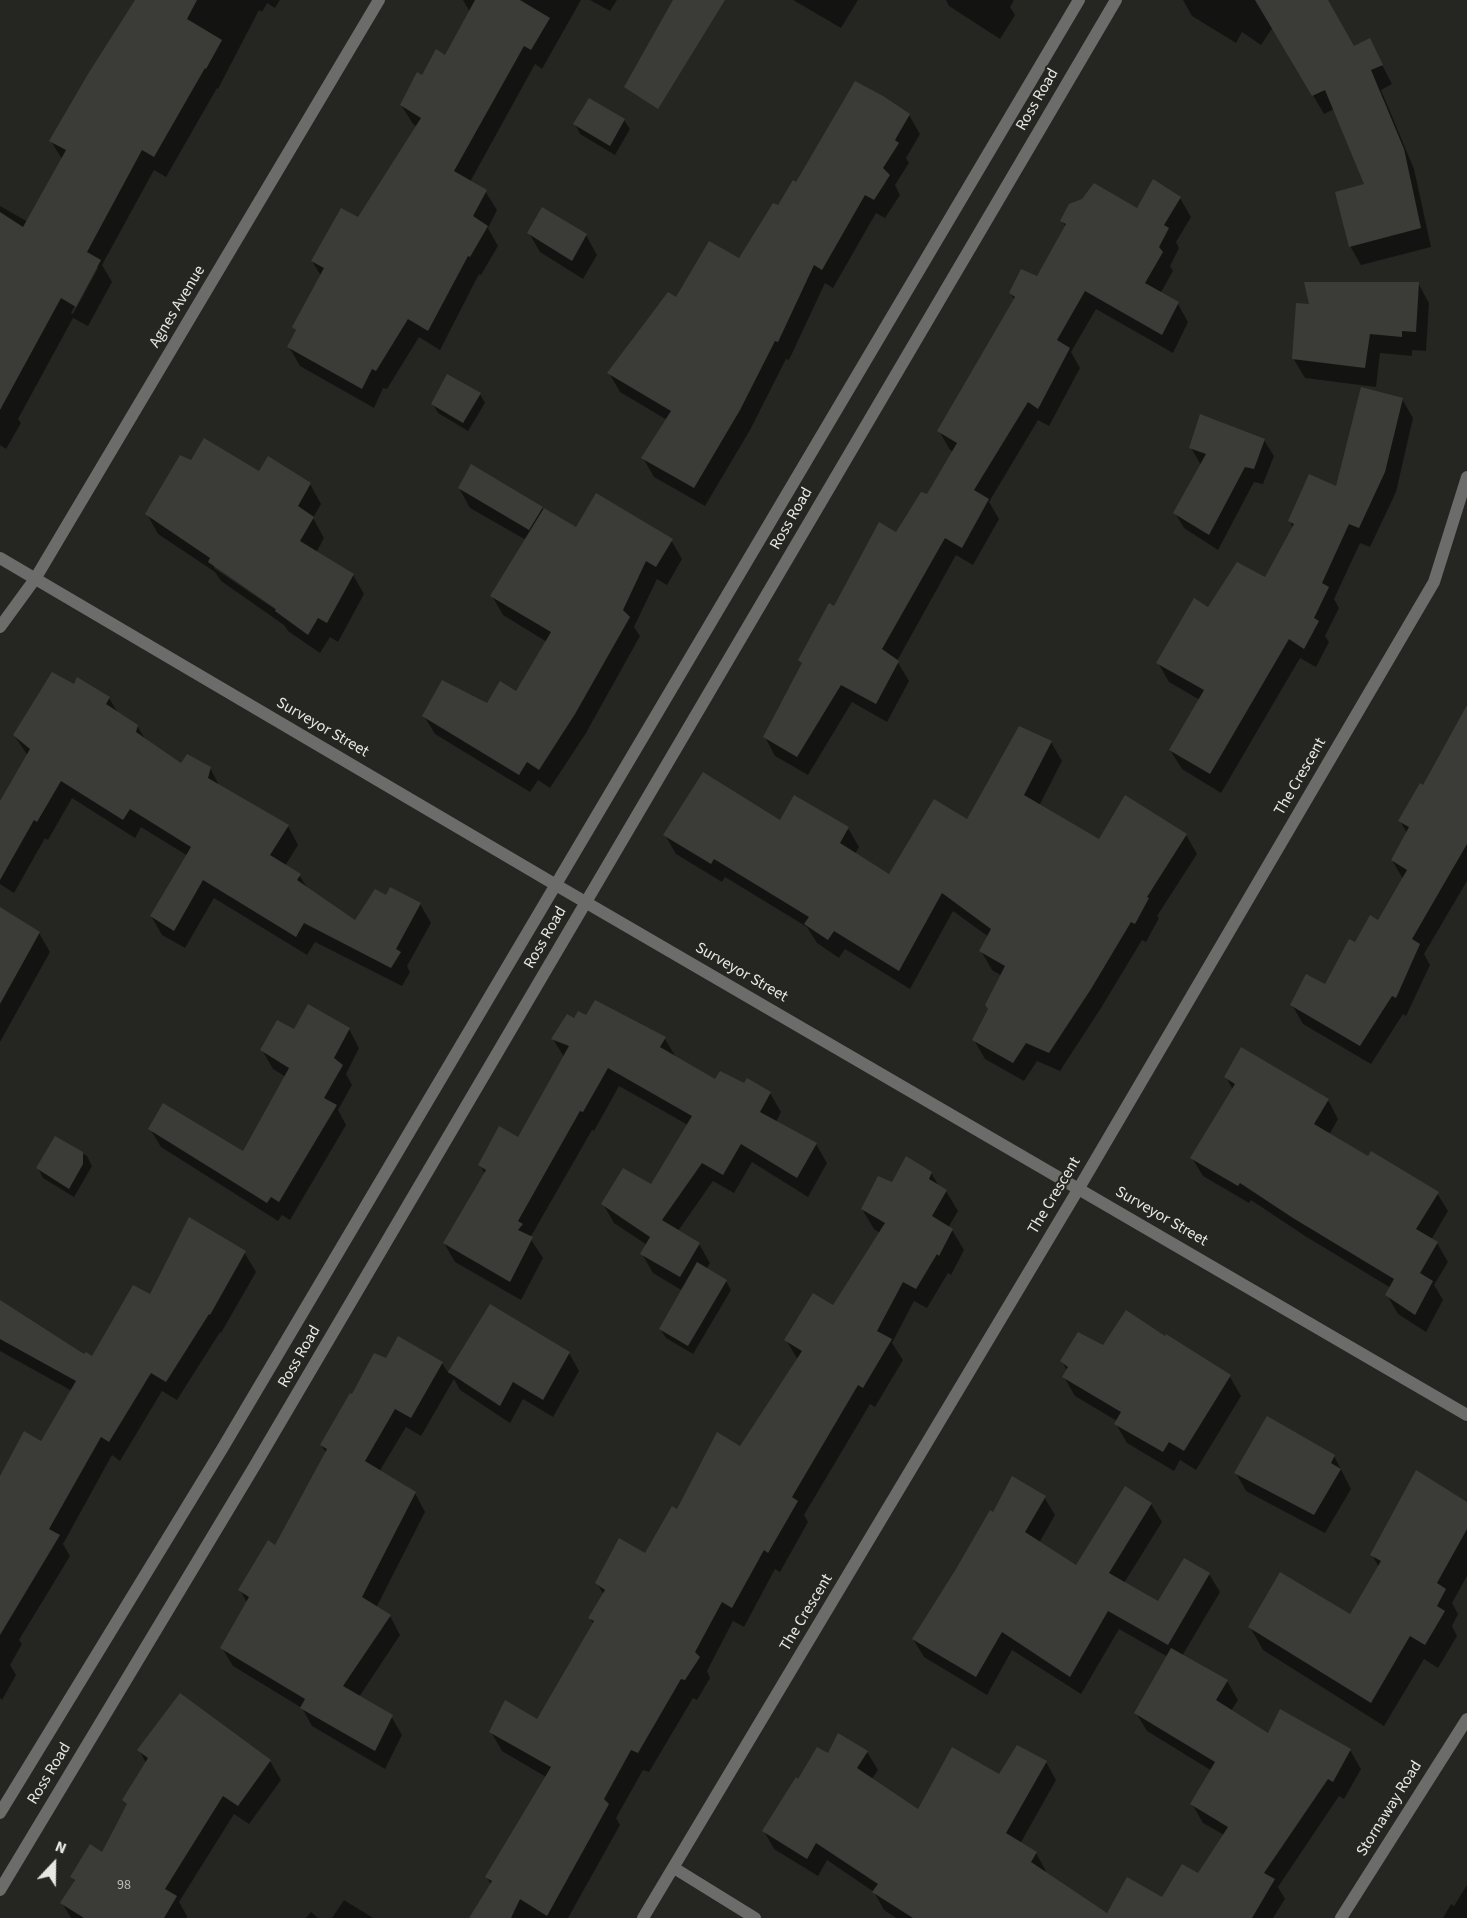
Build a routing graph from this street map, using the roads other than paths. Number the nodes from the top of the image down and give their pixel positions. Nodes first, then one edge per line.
1 (379, 0) edge
2 (1079, 0) edge
3 (1116, 0) edge
4 (1467, 477) edge
5 (0, 558) edge
6 (35, 579) junction
7 (0, 627) edge
8 (556, 885) junction
9 (586, 902) junction
10 (1079, 1188) junction
11 (1467, 1415) edge
12 (1467, 1719) edge
13 (0, 1813) edge
14 (674, 1868) junction
15 (0, 1890) edge
16 (643, 1918) edge
17 (755, 1918) edge
18 (1341, 1918) edge

1 - 6 street, Agnes Avenue
2 - 8 street, Ross Road
3 - 9 street, Ross Road
4 - 10 street, The Crescent
5 - 6 street, Surveyor Street
6 - 7 street, Agnes Avenue
6 - 8 street, Surveyor Street
8 - 9 street, Surveyor Street
8 - 13 street, Ross Road
9 - 10 street, Surveyor Street
9 - 15 street, Ross Road
10 - 11 street, Surveyor Street
10 - 14 street, The Crescent
12 - 18 street, Stornaway Road
14 - 16 street, The Crescent
14 - 17 street

